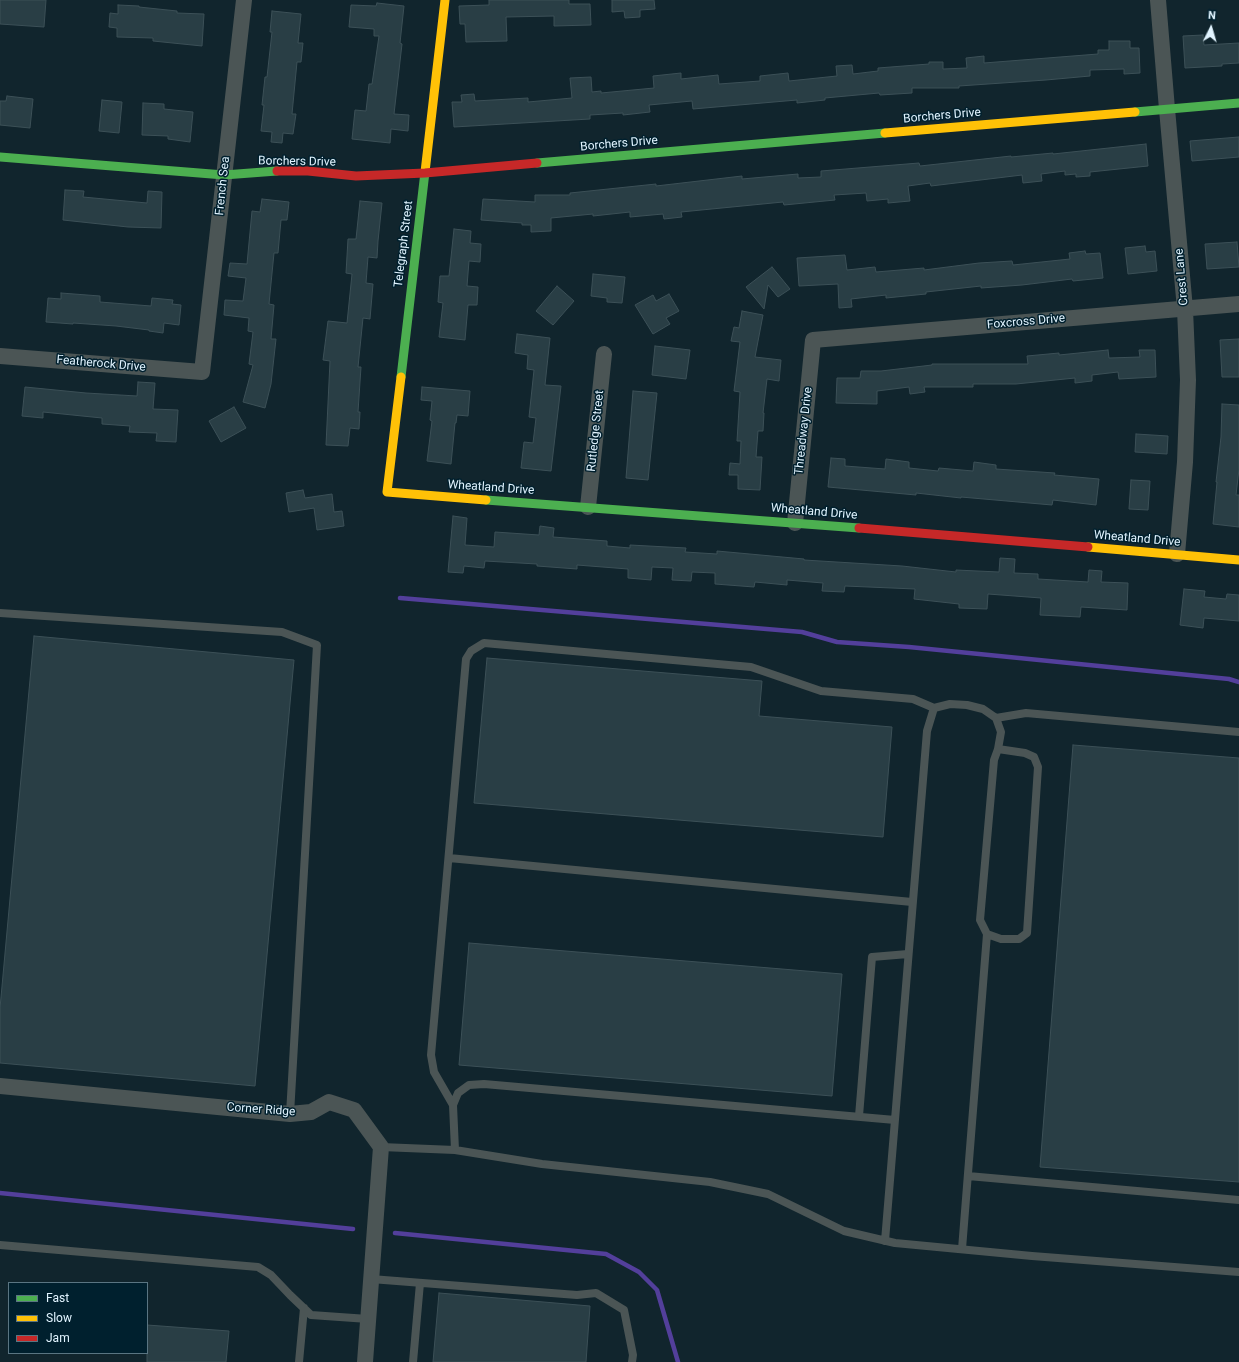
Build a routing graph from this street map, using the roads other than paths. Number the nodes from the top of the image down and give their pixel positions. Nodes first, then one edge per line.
1 (244, 0) edge
2 (445, 0) edge
3 (1158, 0) edge
4 (1239, 103) edge
5 (1167, 108) junction
6 (0, 158) edge
7 (425, 173) junction
8 (224, 175) junction
9 (1239, 304) edge
10 (1186, 309) junction
11 (813, 340) joint
12 (604, 354) dead end
13 (0, 356) edge
14 (202, 372) joint
15 (387, 492) joint
16 (588, 507) junction
17 (795, 523) junction
18 (1177, 554) junction
19 (1239, 560) edge
20 (0, 613) edge
21 (934, 708) junction
22 (996, 718) junction
23 (1239, 732) edge
24 (998, 748) junction
25 (448, 858) junction
26 (912, 902) junction
27 (987, 934) junction
28 (908, 954) junction
29 (0, 1086) edge
30 (453, 1105) junction
31 (290, 1114) junction
32 (859, 1116) junction
33 (895, 1120) junction
34 (381, 1147) junction
35 (455, 1150) junction
36 (968, 1176) junction
37 (1239, 1200) edge
38 (885, 1241) junction
39 (0, 1245) edge
40 (962, 1249) junction
41 (1239, 1272) edge
42 (371, 1279) junction
43 (420, 1283) junction
44 (304, 1308) junction
45 (368, 1319) junction
46 (299, 1362) edge
47 (365, 1362) edge
48 (413, 1362) edge
49 (632, 1362) edge

1 - 8 street, French Sea
2 - 7 street, Telegraph Street
3 - 5 street, Crest Lane
4 - 5 street, Borchers Drive
5 - 7 street, Borchers Drive
5 - 10 street, Crest Lane
6 - 8 street, Borchers Drive
7 - 8 street, Borchers Drive
7 - 15 street, Telegraph Street
8 - 14 street, French Sea
9 - 10 street, Foxcross Drive
10 - 11 street, Foxcross Drive
10 - 18 street, Crest Lane
11 - 17 street, Threadway Drive
12 - 16 street, Rutledge Street
13 - 14 street, Featherock Drive
15 - 16 street, Wheatland Drive
16 - 17 street, Wheatland Drive
17 - 18 street, Wheatland Drive
18 - 19 street, Wheatland Drive
20 - 31 lane
21 - 22 lane
21 - 25 lane
21 - 26 lane
22 - 23 lane
22 - 24 lane
24 - 27 lane
24 - 27 lane
25 - 26 lane
25 - 30 lane
26 - 28 lane
27 - 36 lane
28 - 32 lane
28 - 33 lane
29 - 31 street, Corner Ridge
30 - 32 lane
30 - 35 lane
31 - 34 street, Corner Ridge
32 - 33 lane
33 - 38 lane
34 - 35 lane
34 - 42 street
35 - 38 lane
36 - 37 lane
36 - 40 lane
38 - 40 lane
39 - 44 lane
40 - 41 lane
42 - 43 lane
42 - 45 street
43 - 48 lane
43 - 49 lane
44 - 45 lane
44 - 46 lane
45 - 47 street

